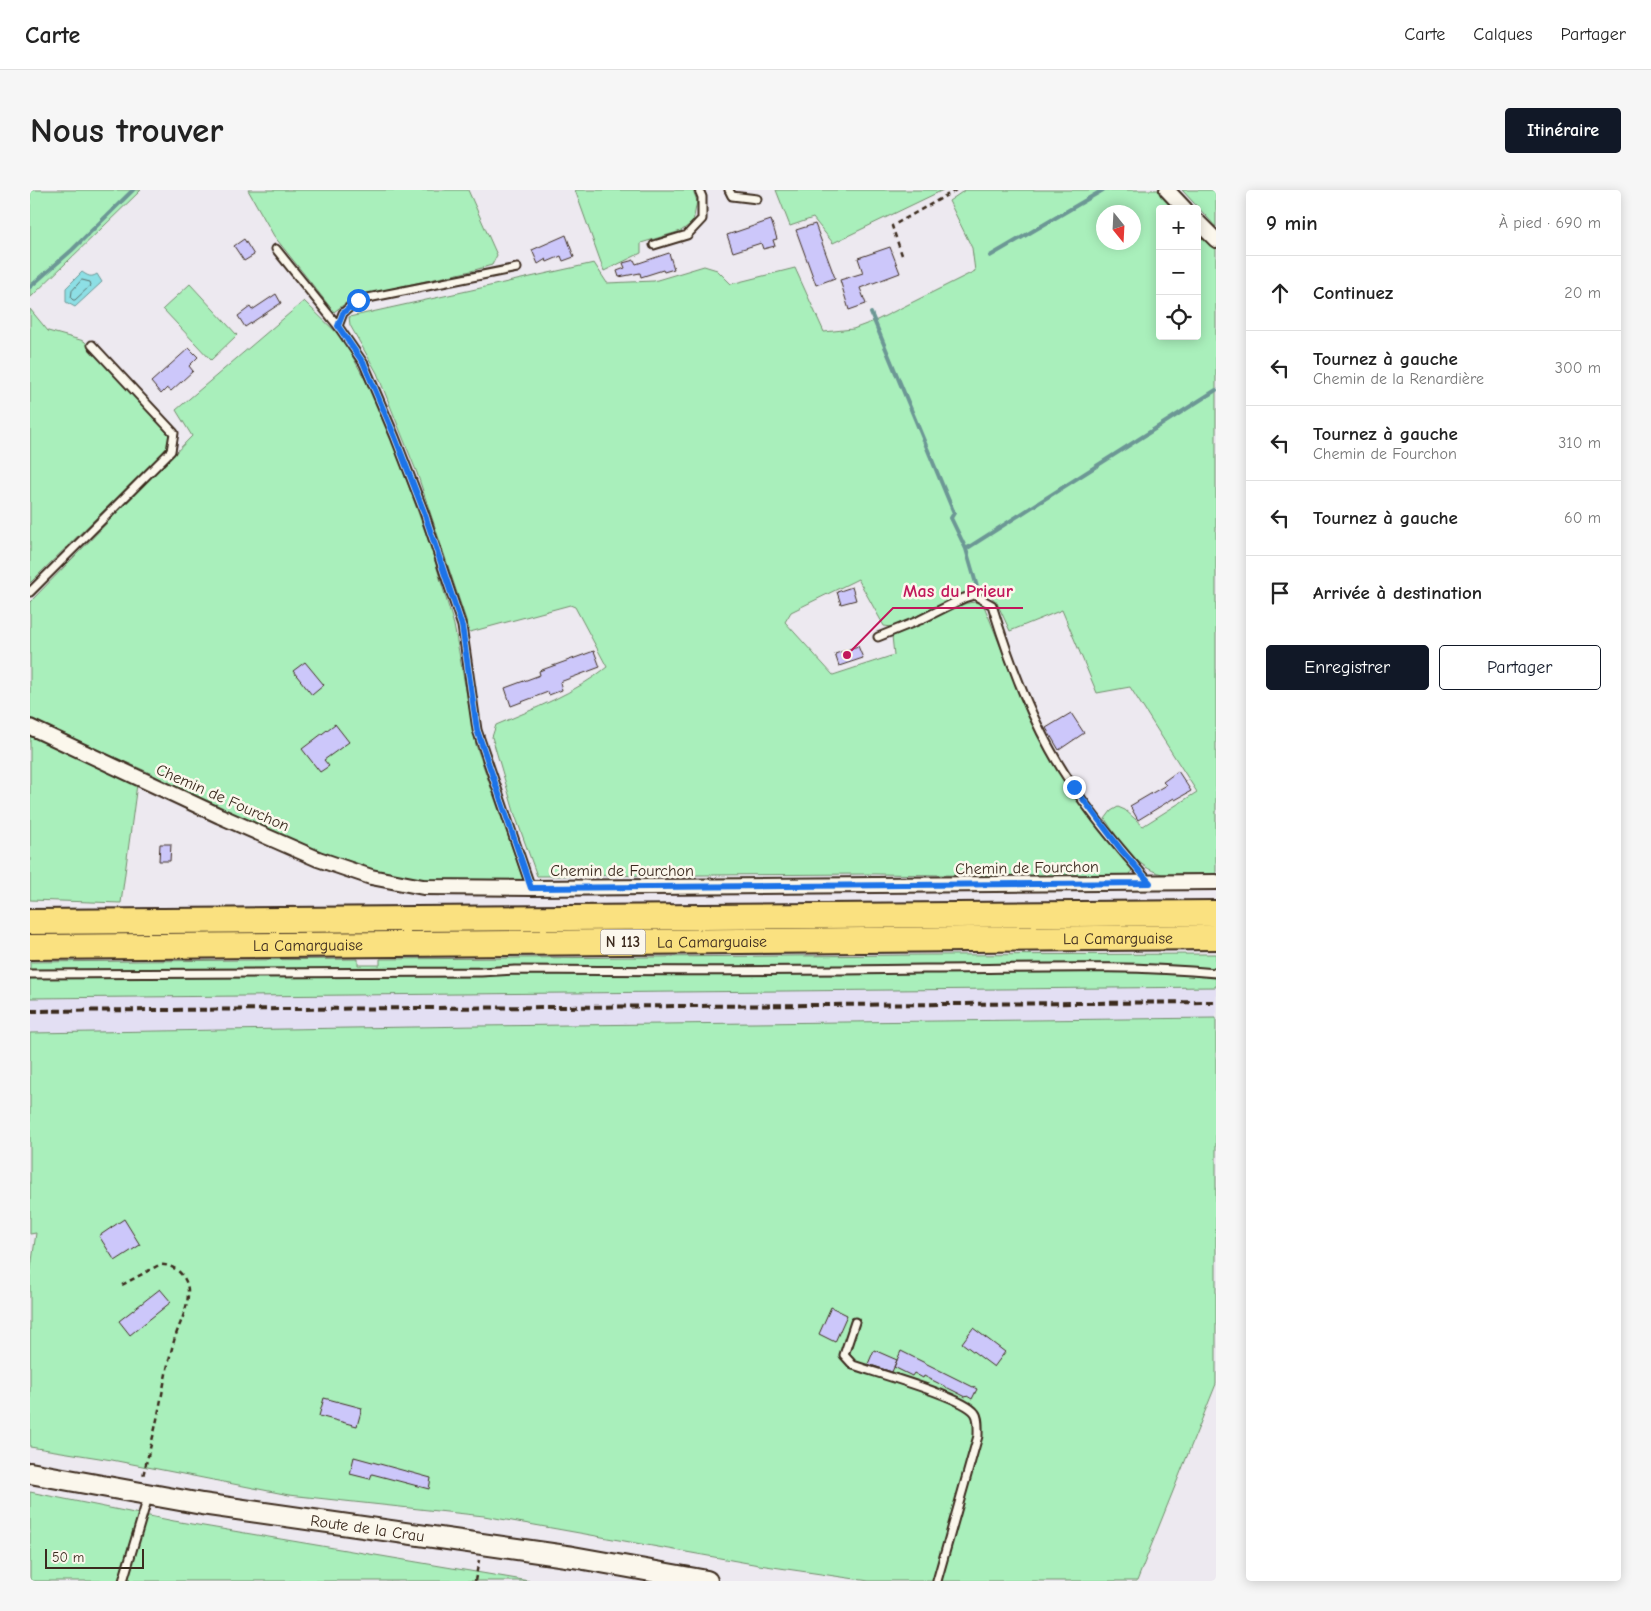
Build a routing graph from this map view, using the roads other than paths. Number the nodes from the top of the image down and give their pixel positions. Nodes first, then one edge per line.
1 (699, 190) edge
2 (729, 190) edge
3 (1167, 190) edge
4 (757, 199) dead end
5 (1181, 205) edge
6 (1201, 225) edge
7 (1216, 240) edge
8 (654, 245) dead end
9 (276, 249) dead end
10 (517, 268) dead end
11 (338, 326) junction
12 (92, 345) dead end
13 (30, 592) edge
14 (878, 637) dead end
15 (30, 727) edge
16 (1216, 882) edge
17 (1150, 883) junction
18 (531, 888) junction
19 (1216, 913) edge
20 (30, 916) edge
21 (141, 921) junction
22 (30, 922) edge
23 (1216, 937) edge
24 (30, 947) edge
25 (1216, 973) edge
26 (30, 974) edge
27 (855, 1322) dead end
28 (30, 1473) edge
29 (144, 1493) junction
30 (123, 1581) edge
31 (707, 1581) edge
32 (937, 1581) edge

1 - 8 lane
2 - 4 lane
3 - 5 street
6 - 7 street
9 - 11 lane
10 - 11 lane
11 - 18 lane
12 - 13 lane
14 - 17 lane
15 - 18 street, Chemin de Fourchon
16 - 17 street, Chemin de Fourchon
17 - 18 street, Chemin de Fourchon
19 - 21 highway, La Camarguaise / N 113
20 - 21 highway
21 - 22 highway, La Camarguaise / N 113
23 - 24 highway, La Camarguaise / N 113
25 - 26 lane
27 - 32 lane
28 - 29 main road, Route de la Crau
29 - 30 lane
29 - 31 main road, Route de la Crau

